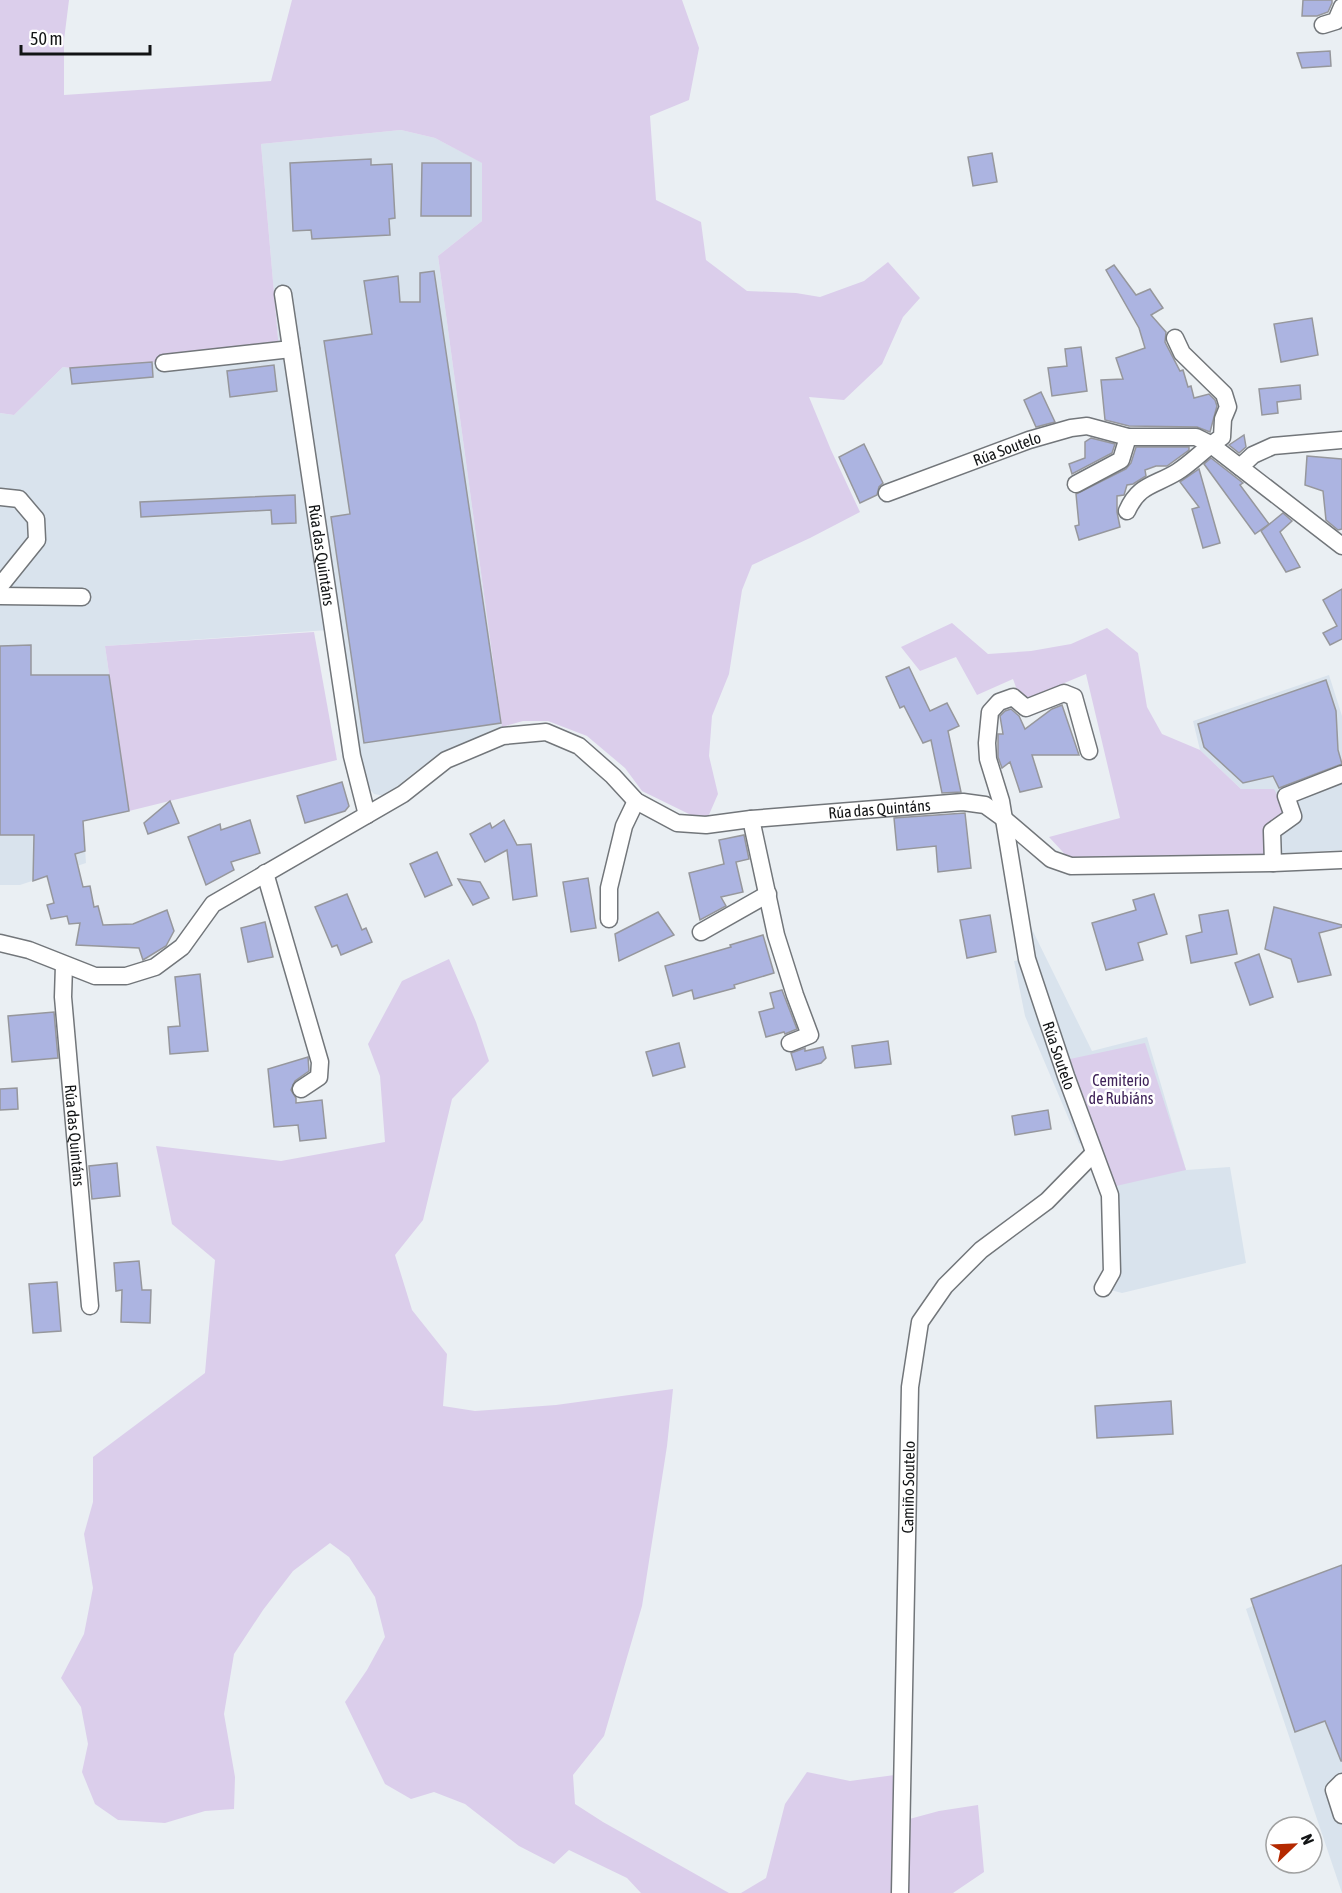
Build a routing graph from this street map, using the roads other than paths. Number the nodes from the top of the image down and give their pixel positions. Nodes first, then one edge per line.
1 (1342, 7) edge
2 (1323, 25) dead end
3 (284, 294) dead end
4 (1175, 338) dead end
5 (291, 349) junction
6 (164, 363) dead end
7 (1128, 437) junction
8 (1342, 440) edge
9 (1210, 444) junction
10 (1240, 467) junction
11 (1076, 484) dead end
12 (887, 493) dead end
13 (0, 497) edge
14 (1127, 511) dead end
15 (1342, 546) edge
16 (0, 586) edge
17 (0, 596) edge
18 (82, 597) dead end
19 (1089, 751) dead end
20 (1342, 774) edge
21 (636, 801) junction
22 (367, 815) junction
23 (1004, 818) junction
24 (751, 819) junction
25 (1342, 860) edge
26 (1274, 863) junction
27 (265, 873) junction
28 (768, 894) junction
29 (609, 919) dead end
30 (701, 932) dead end
31 (0, 943) edge
32 (64, 965) junction
33 (790, 1043) dead end
34 (301, 1089) dead end
35 (1093, 1154) junction
36 (1103, 1288) dead end
37 (90, 1306) dead end
38 (1342, 1782) edge
39 (1342, 1815) edge
40 (900, 1893) edge

1 - 2 street
3 - 5 street, Rúa das Quintáns
4 - 9 street
5 - 6 street
5 - 22 street, Rúa das Quintáns
7 - 9 street, Rúa Soutelo
7 - 11 street
7 - 12 street, Rúa Soutelo
8 - 10 street
9 - 10 street, Rúa Soutelo
9 - 14 street
10 - 15 street, Rúa Soutelo
13 - 16 street
17 - 18 street
19 - 23 street, Rúa Soutelo
20 - 26 street
21 - 22 street, Rúa das Quintáns
21 - 24 street, Rúa das Quintáns
21 - 29 street
22 - 27 street, Rúa das Quintáns
23 - 24 street, Rúa das Quintáns
23 - 26 street
23 - 35 street, Rúa Soutelo
24 - 28 street
25 - 26 street
27 - 32 street, Rúa das Quintáns
27 - 34 street
28 - 30 street
28 - 33 street
31 - 32 street, Rúa das Quintáns
32 - 37 street, Rúa das Quintáns
35 - 36 street, Rúa Soutelo
35 - 40 street, Camiño Soutelo
38 - 39 street

